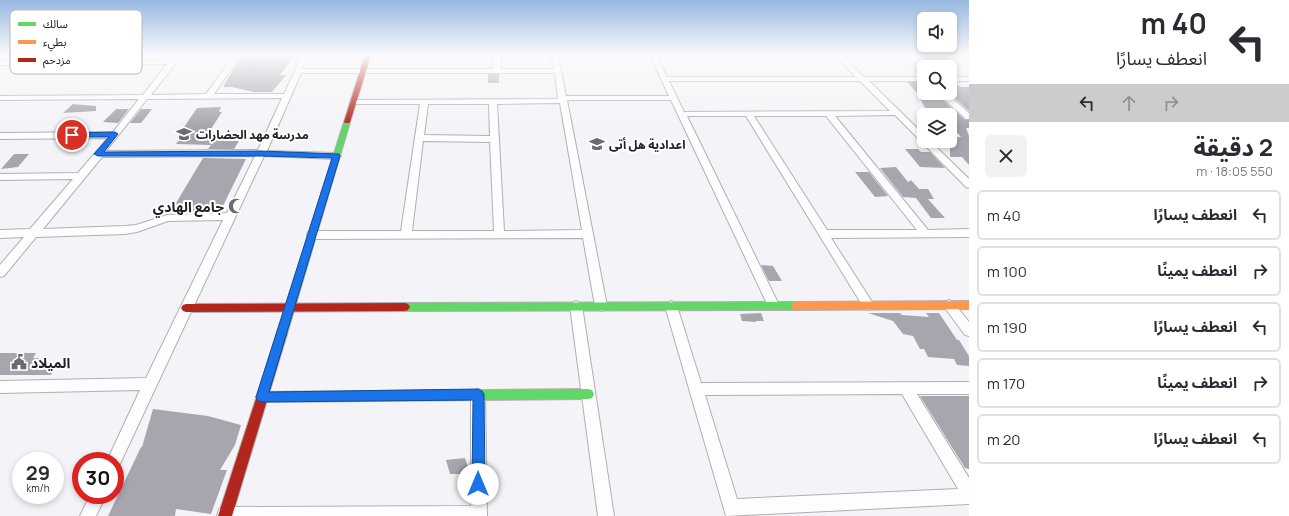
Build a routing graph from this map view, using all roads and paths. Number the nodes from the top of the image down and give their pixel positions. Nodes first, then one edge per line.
1 (159, 79) edge
2 (220, 79) edge
3 (294, 79) edge
4 (360, 79) edge
5 (559, 79) edge
6 (665, 79) edge
7 (864, 79) edge
8 (957, 80) edge
9 (969, 80) edge
10 (286, 96) junction
11 (145, 97) junction
12 (208, 97) junction
13 (4, 98) edge
14 (674, 98) junction
15 (563, 100) junction
16 (950, 100) edge
17 (353, 102) junction
18 (424, 102) junction
19 (493, 102) junction
20 (0, 104) edge
21 (748, 113) junction
22 (828, 113) junction
23 (897, 113) junction
24 (681, 114) junction
25 (968, 114) edge
26 (917, 132) edge
27 (115, 134) junction
28 (0, 136) edge
29 (419, 138) junction
30 (494, 139) junction
31 (933, 148) edge
32 (261, 153) junction
33 (98, 154) junction
34 (336, 156) junction
35 (80, 176) junction
36 (0, 177) edge
37 (969, 185) edge
38 (230, 216) junction
39 (925, 233) junction
40 (969, 233) edge
41 (0, 234) edge
42 (32, 234) junction
43 (312, 234) junction
44 (406, 234) junction
45 (499, 234) junction
46 (588, 234) junction
47 (824, 234) junction
48 (0, 273) edge
49 (772, 305) junction
50 (868, 305) junction
51 (949, 305) junction
52 (969, 305) edge
53 (576, 306) junction
54 (601, 306) junction
55 (671, 306) junction
56 (186, 308) junction
57 (289, 308) junction
58 (969, 331) edge
59 (150, 384) junction
60 (0, 388) edge
61 (906, 388) junction
62 (969, 388) edge
63 (696, 389) junction
64 (478, 394) junction
65 (588, 394) junction
66 (262, 397) junction
67 (118, 452) edge
68 (969, 492) edge
69 (969, 496) edge
70 (94, 504) edge
71 (732, 511) edge
72 (225, 515) edge
73 (478, 515) edge
74 (88, 516) edge
75 (606, 516) edge

1 - 11 street
2 - 12 street
3 - 10 street
4 - 17 street
5 - 15 street
6 - 14 street
7 - 23 street
8 - 9 street
10 - 12 street
10 - 32 street
11 - 12 street
11 - 13 street
11 - 27 street
13 - 20 street
14 - 15 street
14 - 24 street
15 - 19 street
15 - 46 street
16 - 25 street
17 - 18 street
17 - 34 street
18 - 19 street
18 - 29 street
19 - 30 street
21 - 22 street
21 - 24 street
21 - 47 street
22 - 23 street
22 - 39 street
23 - 26 street
24 - 49 street
27 - 28 street
27 - 33 street
29 - 30 street
29 - 44 street
30 - 45 street
31 - 37 street
32 - 33 street
32 - 34 street
32 - 38 street
33 - 35 street
34 - 43 street
35 - 36 street
35 - 42 street
38 - 42 street
38 - 56 street
39 - 40 street
39 - 47 street
41 - 42 street
42 - 48 street
43 - 44 street
43 - 57 street
44 - 45 street
45 - 46 street
46 - 54 street
47 - 50 street
49 - 50 street
49 - 55 street
50 - 51 street
51 - 52 street
51 - 58 street
53 - 54 street
53 - 57 street
53 - 65 street
54 - 55 street
55 - 63 street
56 - 57 street
56 - 59 street
57 - 66 street
59 - 60 street
59 - 67 street
61 - 62 street
61 - 63 street
61 - 68 street
63 - 71 street
64 - 65 street
64 - 66 street
64 - 73 street
65 - 75 street
66 - 72 street
69 - 71 street
70 - 74 street
72 - 73 street

